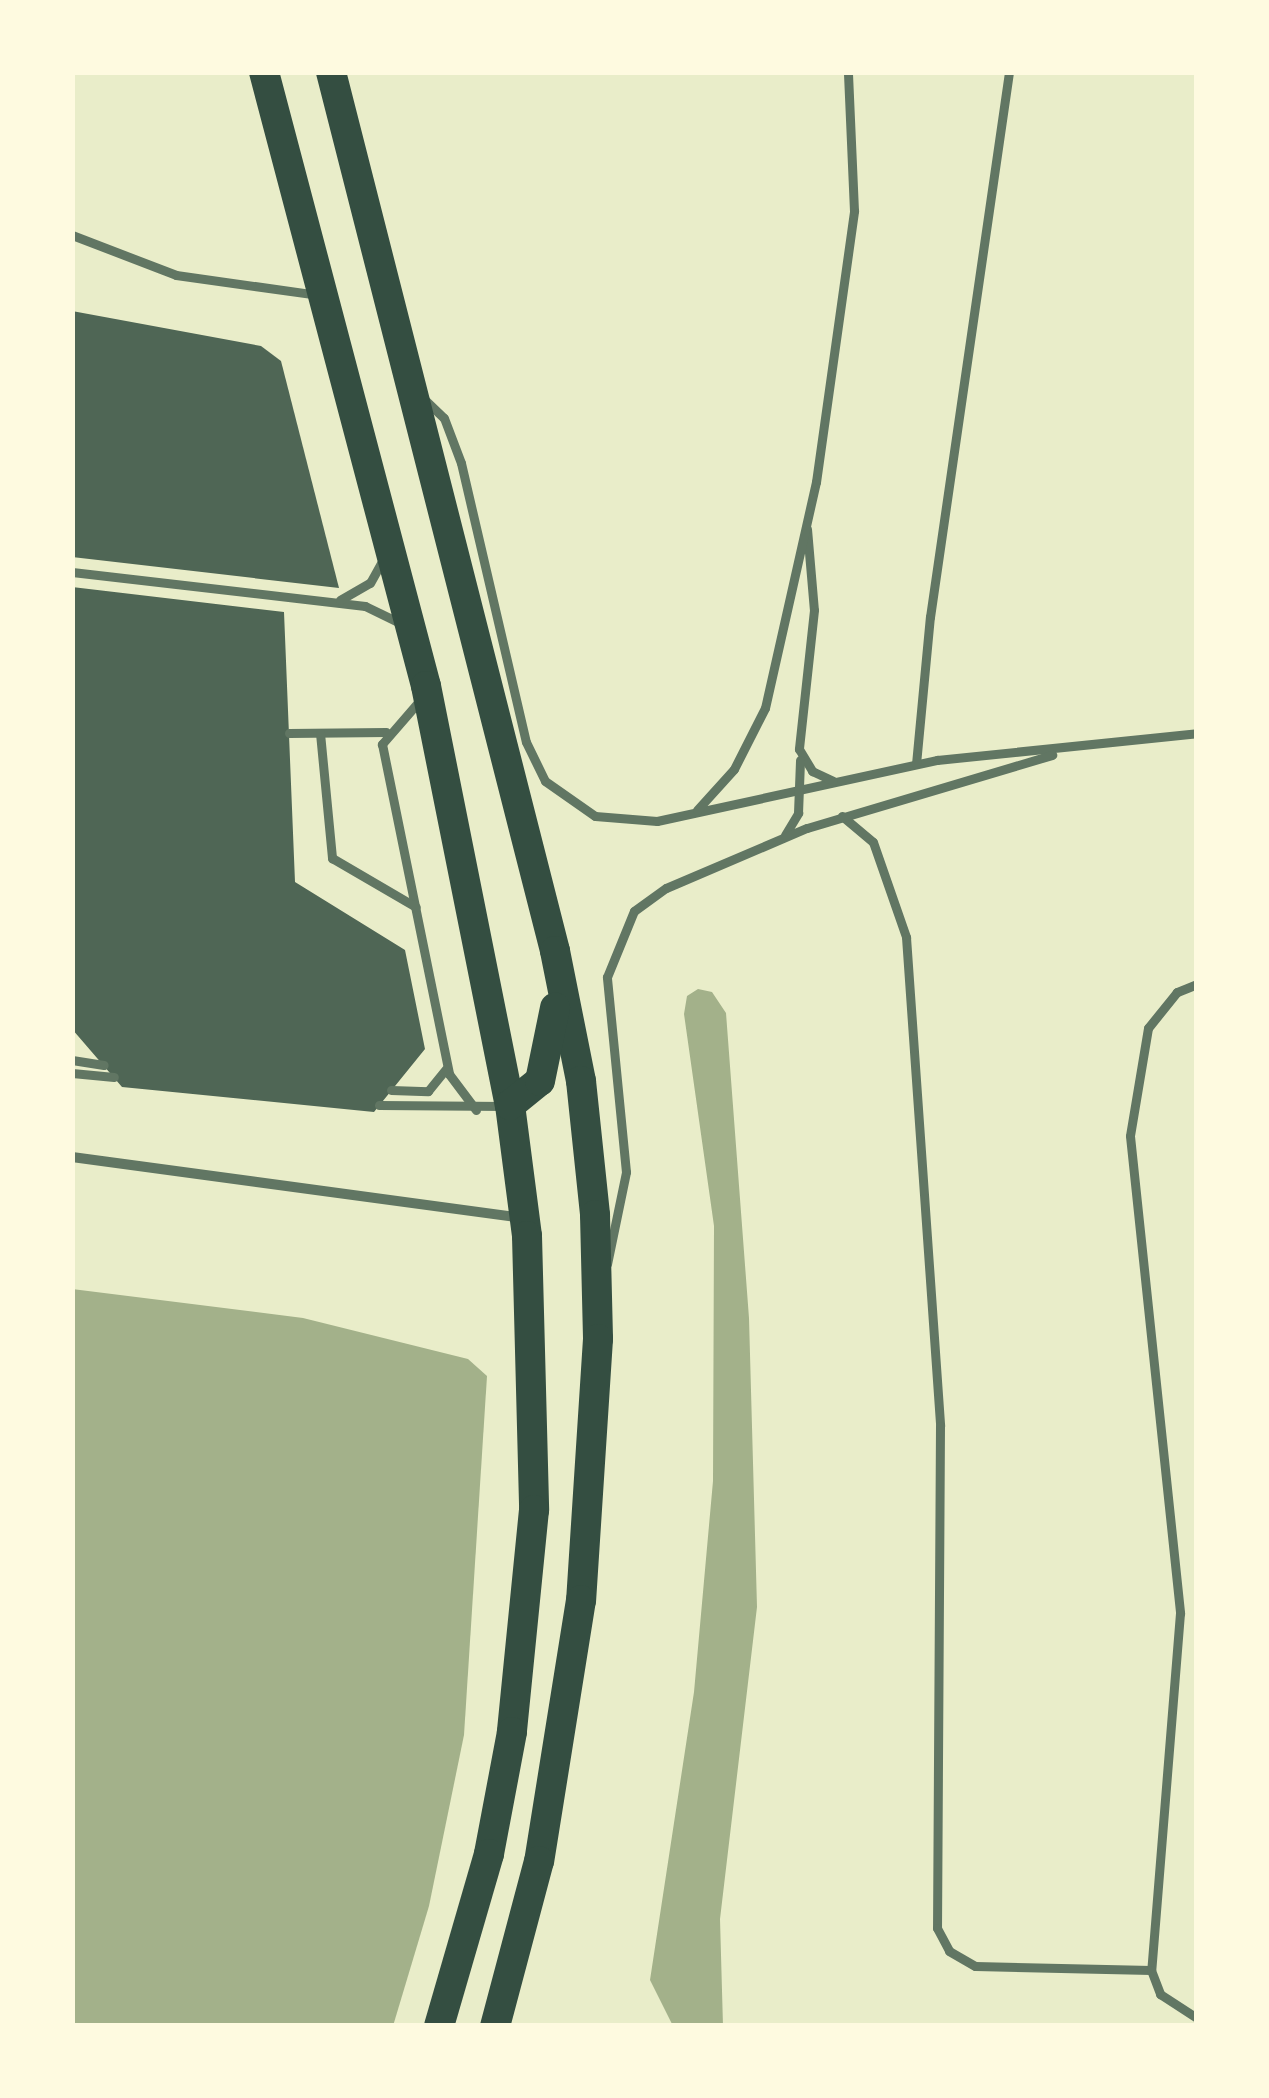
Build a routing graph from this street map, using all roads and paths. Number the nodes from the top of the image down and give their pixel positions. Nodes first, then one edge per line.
1 (264, 72) edge
2 (331, 72) edge
3 (848, 72) edge
4 (1009, 72) edge
5 (72, 235) edge
6 (324, 296) junction
7 (414, 392) junction
8 (806, 524) junction
9 (389, 536) junction
10 (72, 572) edge
11 (335, 602) junction
12 (412, 630) junction
13 (425, 686) junction
14 (386, 732) junction
15 (289, 733) dead end
16 (320, 733) junction
17 (1197, 733) edge
18 (799, 748) junction
19 (1075, 749) junction
20 (916, 764) junction
21 (836, 782) junction
22 (802, 788) junction
23 (695, 812) junction
24 (842, 816) junction
25 (783, 837) junction
26 (416, 907) junction
27 (555, 951) junction
28 (1197, 984) edge
29 (72, 1060) edge
30 (447, 1064) junction
31 (104, 1065) dead end
32 (72, 1073) edge
33 (114, 1077) dead end
34 (391, 1090) dead end
35 (379, 1105) dead end
36 (510, 1105) junction
37 (476, 1110) junction
38 (72, 1157) edge
39 (525, 1219) junction
40 (598, 1290) junction
41 (1150, 1970) junction
42 (1197, 2018) edge
43 (440, 2026) edge
44 (495, 2026) edge

1 - 6 main road
2 - 7 main road
3 - 8 lane
4 - 20 lane
5 - 6 lane
6 - 9 main road
7 - 23 lane
7 - 27 main road
8 - 18 lane
8 - 23 lane
9 - 11 lane
9 - 12 main road
10 - 11 lane
11 - 12 lane
12 - 13 main road
13 - 14 lane
13 - 36 main road
14 - 16 lane
14 - 26 lane
15 - 16 lane
16 - 26 lane
17 - 19 lane
18 - 21 lane
18 - 22 lane
19 - 20 lane
19 - 24 lane
20 - 21 lane
21 - 22 lane
22 - 23 lane
22 - 25 lane
24 - 25 lane
24 - 41 lane
25 - 40 lane
26 - 30 lane
27 - 36 main road
27 - 40 main road
28 - 41 lane
29 - 31 lane
30 - 34 lane
30 - 37 lane
32 - 33 lane
35 - 37 lane
36 - 37 lane
36 - 39 main road
38 - 39 street
39 - 43 main road
40 - 44 main road
41 - 42 lane

